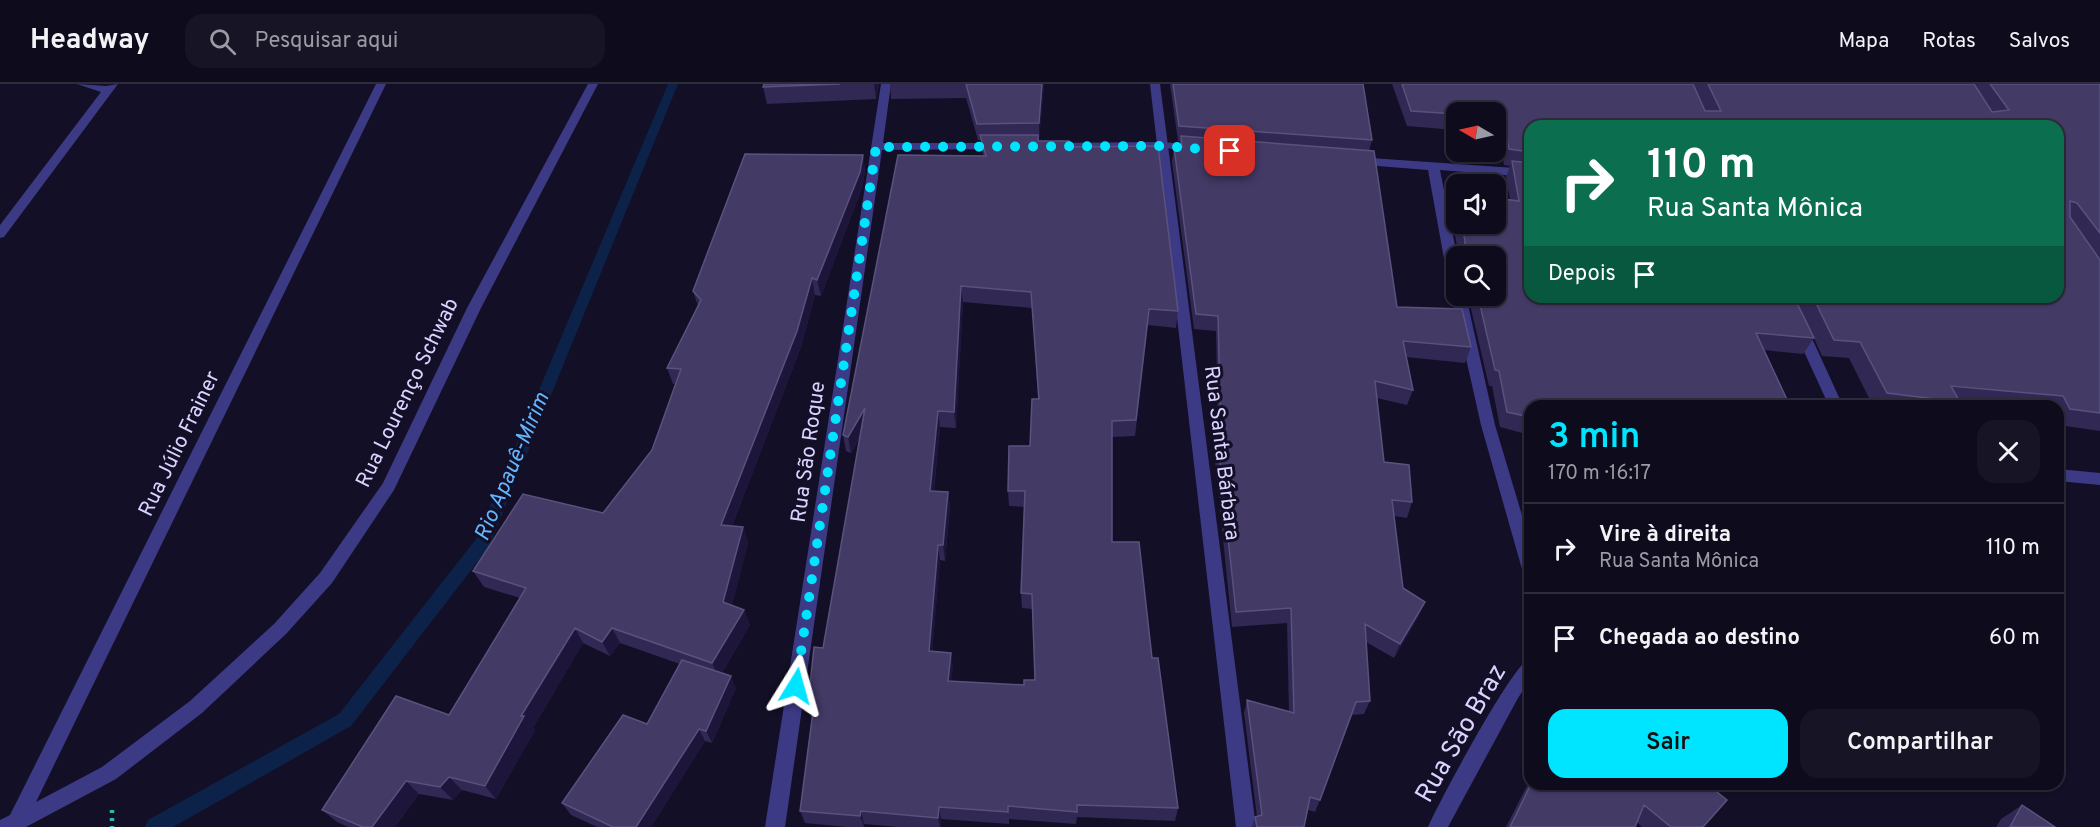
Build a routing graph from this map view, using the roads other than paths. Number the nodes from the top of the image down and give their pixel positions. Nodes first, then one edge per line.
1 (82, 84) edge
2 (381, 84) edge
3 (593, 84) edge
4 (886, 84) edge
5 (1155, 84) edge
6 (110, 87) edge
7 (1162, 146) junction
8 (876, 147) junction
9 (1209, 149) edge
10 (1340, 160) edge
11 (1434, 168) junction
12 (1524, 173) edge
13 (0, 234) edge
14 (1449, 246) edge
15 (1789, 303) edge
16 (1461, 306) edge
17 (1833, 400) edge
18 (2064, 476) edge
19 (2100, 479) edge
20 (1524, 548) edge
21 (1524, 675) edge
22 (11, 825) edge
23 (775, 827) edge
24 (1246, 827) edge
25 (1438, 827) edge

1 - 6 street
2 - 22 street, Rua Júlio Frainer
3 - 22 street, Rua Lourenço Schwab
4 - 8 street, Rua São Roque
5 - 7 street, Rua Santa Bárbara
6 - 13 street
7 - 8 street
7 - 9 street
7 - 24 street, Rua Santa Bárbara
8 - 23 street, Rua São Roque
10 - 11 street
11 - 12 street
11 - 14 street
15 - 17 street
16 - 20 street
18 - 19 street
21 - 25 street, Rua São Braz

